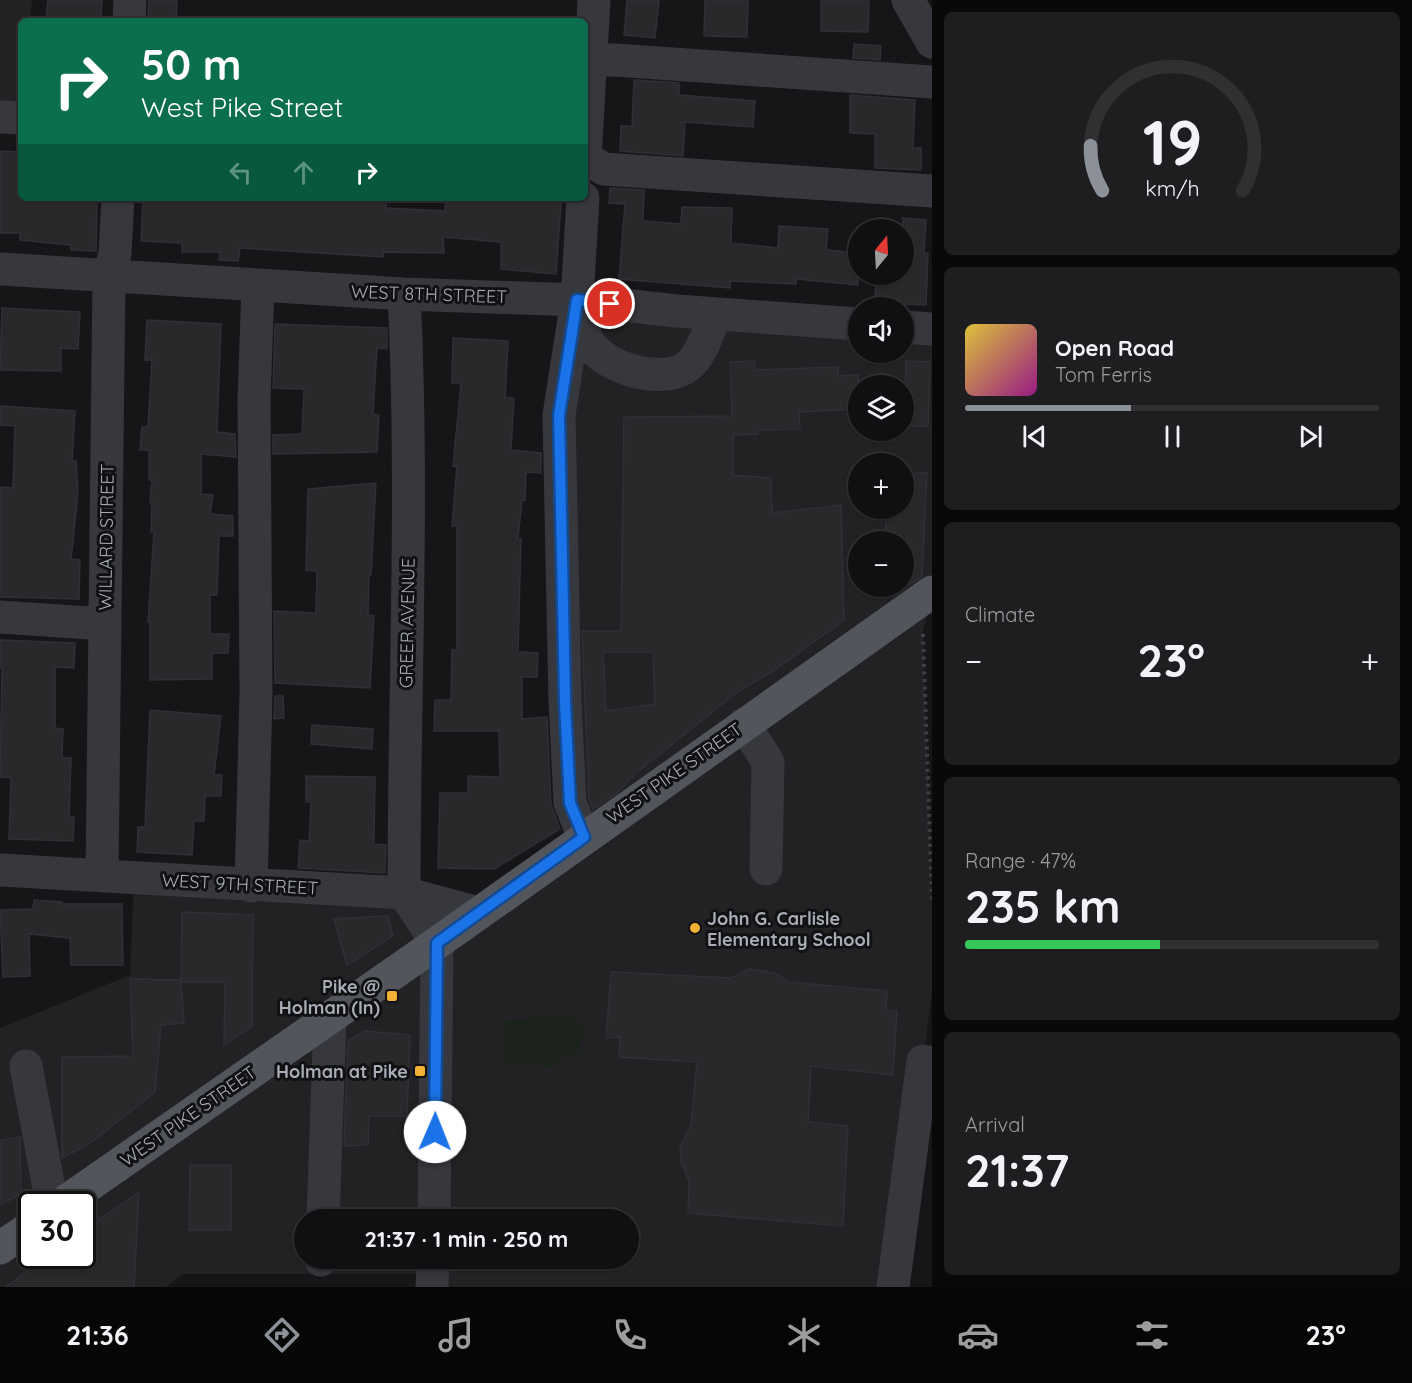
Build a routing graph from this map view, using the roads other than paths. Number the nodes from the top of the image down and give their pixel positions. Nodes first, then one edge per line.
1 (130, 0) edge
2 (594, 0) edge
3 (908, 0) edge
4 (129, 18) edge
5 (932, 42) edge
6 (588, 60) edge
7 (932, 82) edge
8 (0, 117) edge
9 (18, 118) edge
10 (588, 160) edge
11 (932, 191) edge
12 (118, 201) edge
13 (583, 201) edge
14 (0, 269) edge
15 (109, 276) junction
16 (258, 286) junction
17 (404, 294) junction
18 (582, 301) junction
19 (716, 314) junction
20 (848, 323) edge
21 (914, 328) edge
22 (932, 329) edge
23 (932, 592) edge
24 (0, 617) edge
25 (105, 624) junction
26 (744, 724) junction
27 (584, 837) junction
28 (766, 869) dead end
29 (0, 870) edge
30 (102, 876) junction
31 (251, 886) junction
32 (404, 892) junction
33 (478, 913) junction
34 (437, 943) junction
35 (330, 1017) junction
36 (927, 1062) edge
37 (26, 1066) dead end
38 (50, 1191) edge
39 (81, 1191) edge
40 (323, 1209) edge
41 (434, 1209) edge
42 (18, 1236) edge
43 (0, 1248) edge
44 (433, 1269) edge
45 (432, 1287) edge
46 (893, 1287) edge

1 - 4 street
2 - 6 street
3 - 5 street
6 - 7 street
8 - 9 street
10 - 11 street
12 - 15 street, WILLARD STREET
13 - 18 street
14 - 15 street, WEST 8TH STREET
15 - 16 street, WEST 8TH STREET
15 - 25 street, WILLARD STREET
16 - 17 street, WEST 8TH STREET
16 - 31 street
17 - 18 street, WEST 8TH STREET
17 - 32 street, GREER AVENUE
18 - 19 street, WEST 8TH STREET
18 - 19 street
18 - 27 street
19 - 20 street, WEST 8TH STREET
21 - 22 street
23 - 26 main road, WEST PIKE STREET
24 - 25 street
25 - 30 street, WILLARD STREET
26 - 27 main road, WEST PIKE STREET
26 - 28 street
27 - 33 main road, WEST PIKE STREET
29 - 30 street, WEST 9TH STREET
30 - 31 street, WEST 9TH STREET
31 - 32 street, WEST 9TH STREET
32 - 33 street, WEST 9TH STREET
32 - 34 street
33 - 34 main road, WEST PIKE STREET
34 - 35 main road, WEST PIKE STREET
34 - 41 street
35 - 39 main road, WEST PIKE STREET
35 - 40 street
36 - 46 street
37 - 38 street
42 - 43 main road
44 - 45 street

